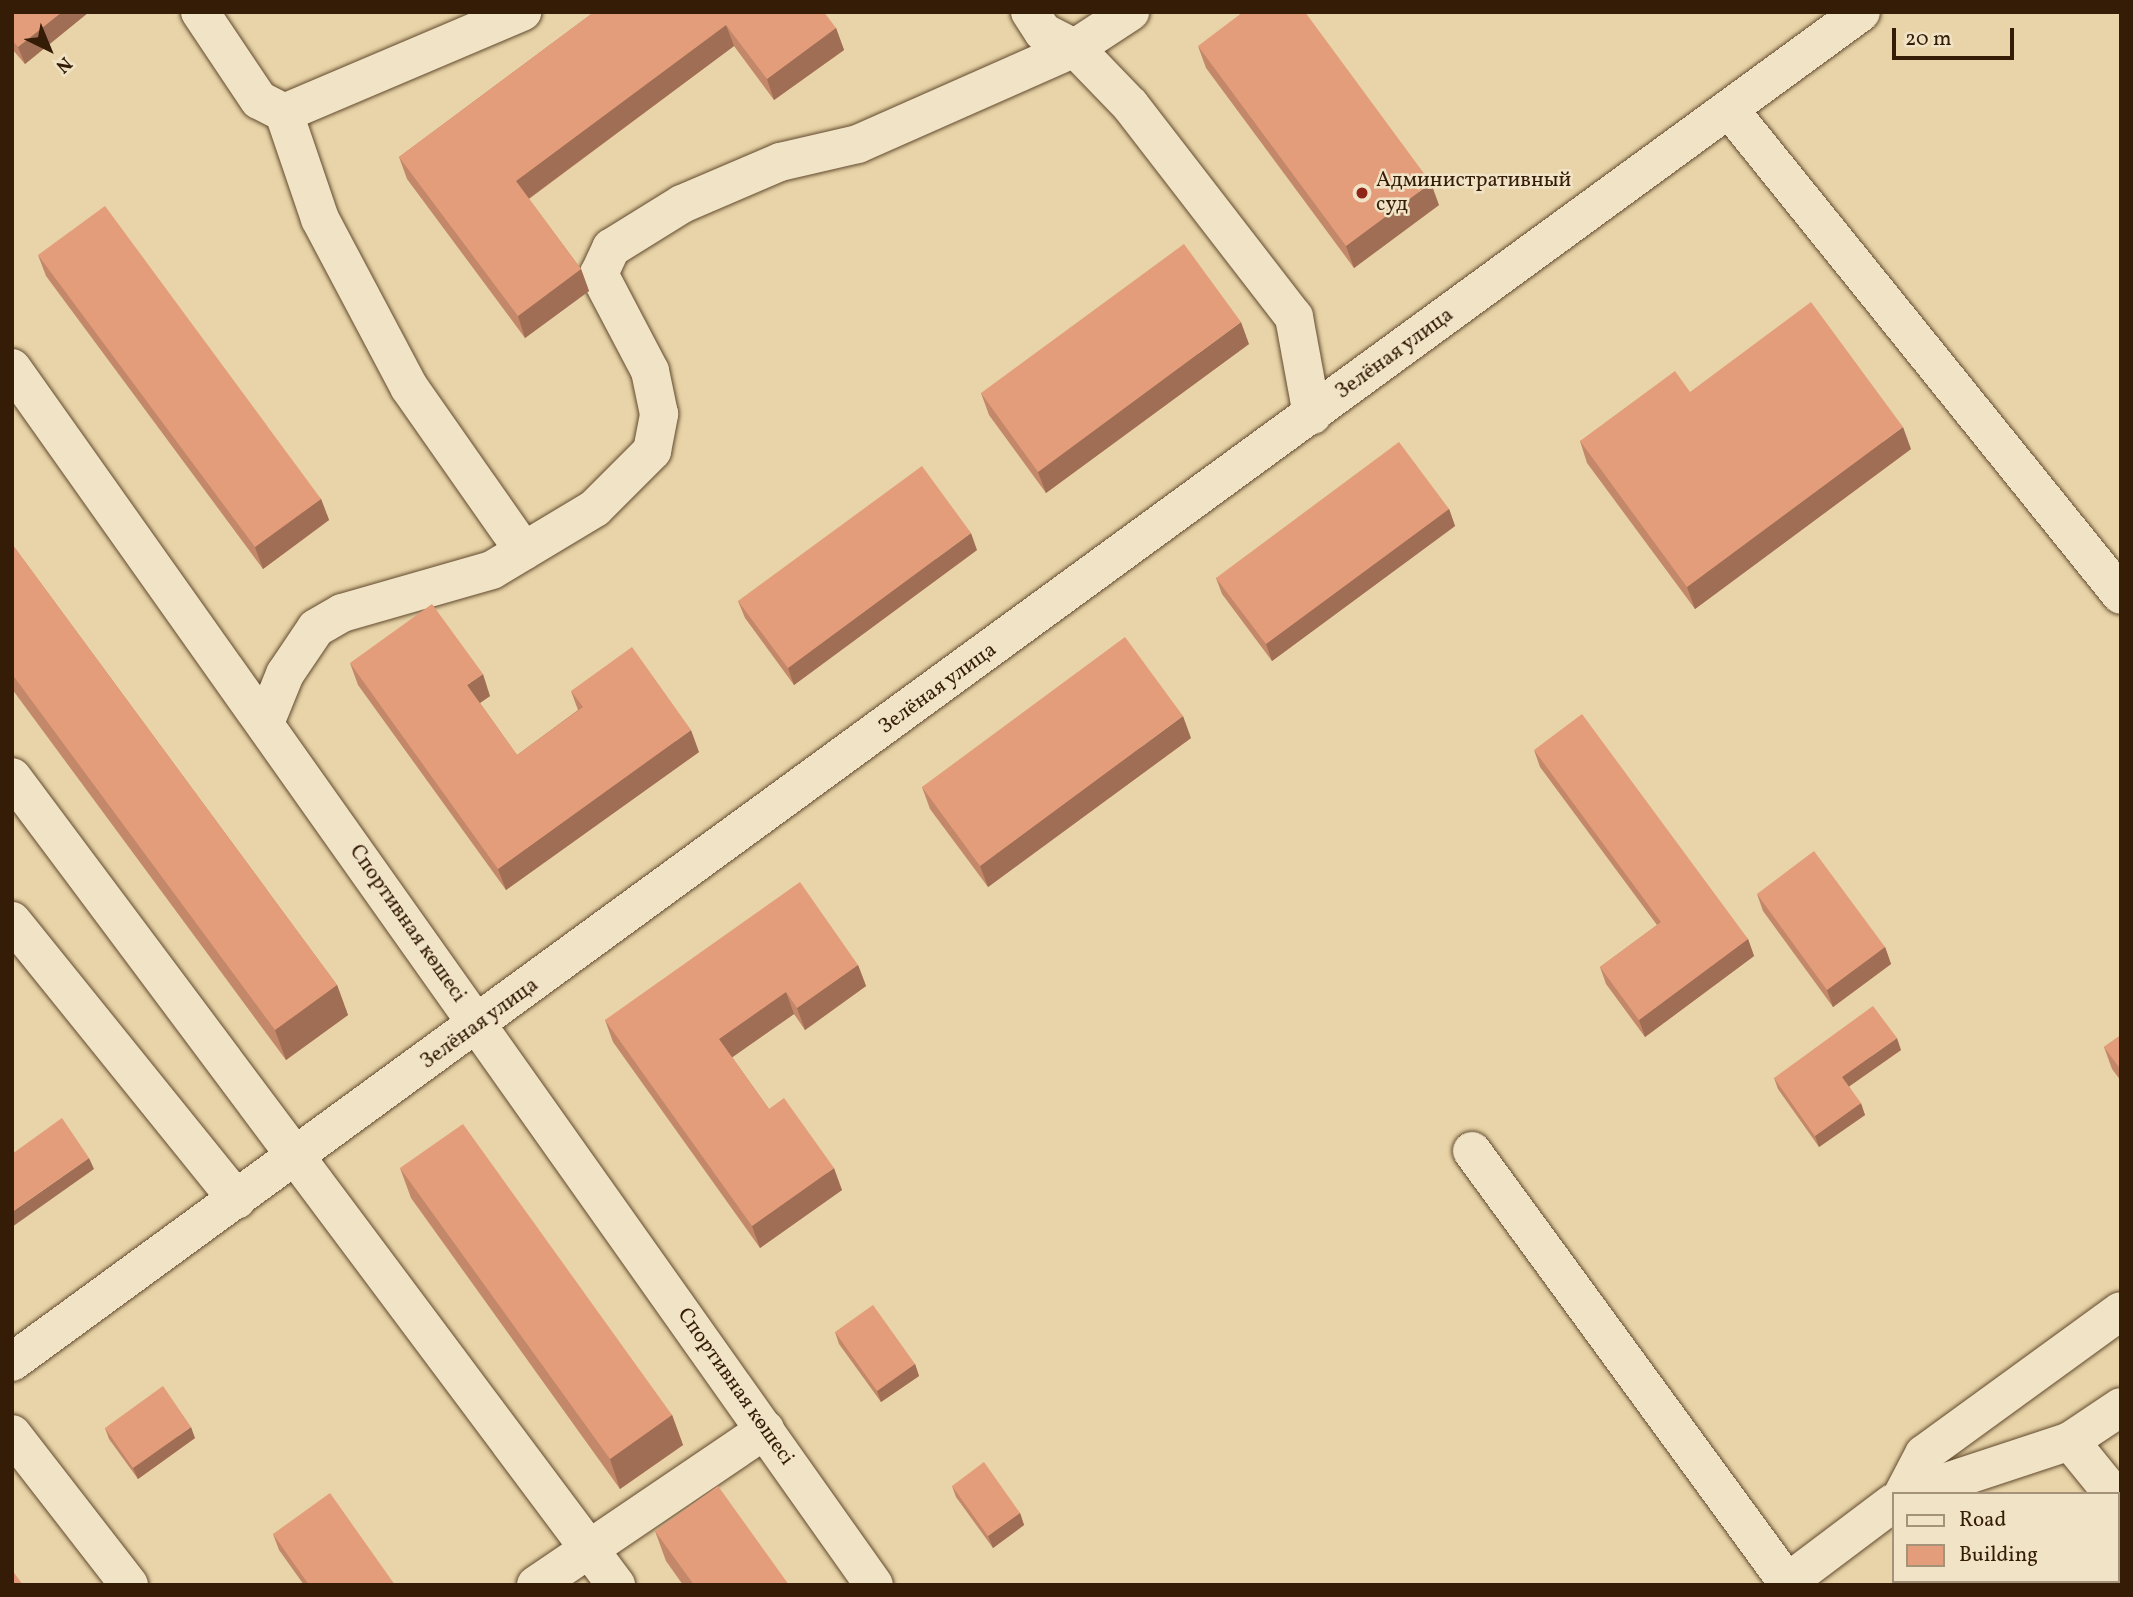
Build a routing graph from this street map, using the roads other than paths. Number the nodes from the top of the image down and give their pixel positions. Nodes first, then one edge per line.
1 (200, 12) edge
2 (522, 12) edge
3 (1030, 12) edge
4 (1130, 12) edge
5 (1861, 12) edge
6 (1075, 48) junction
7 (1729, 109) junction
8 (284, 114) junction
9 (12, 368) edge
10 (1312, 415) junction
11 (524, 551) junction
12 (2121, 595) edge
13 (265, 723) junction
14 (12, 777) edge
15 (12, 921) edge
16 (479, 1025) junction
17 (1472, 1152) dead end
18 (294, 1159) junction
19 (237, 1200) junction
20 (2121, 1311) edge
21 (12, 1363) edge
22 (2121, 1407) edge
23 (765, 1430) junction
24 (12, 1434) edge
25 (2070, 1441) junction
26 (1904, 1492) edge
27 (1916, 1492) edge
28 (2111, 1492) edge
29 (1892, 1504) edge
30 (587, 1548) junction
31 (1786, 1583) edge
32 (129, 1585) edge
33 (536, 1585) edge
34 (615, 1585) edge
35 (874, 1585) edge

1 - 8 street
2 - 8 street
3 - 6 street
4 - 6 street
5 - 7 street, Зелёная улица
6 - 10 street
6 - 11 street
7 - 10 street, Зелёная улица
7 - 12 street
8 - 11 street
9 - 13 street, Спортивная көшесі
10 - 16 street, Зелёная улица
11 - 13 street
13 - 16 street, Спортивная көшесі
14 - 18 street
15 - 19 street
16 - 18 street, Зелёная улица
16 - 23 street, Спортивная көшесі
17 - 31 street
18 - 19 street, Зелёная улица
18 - 30 street
19 - 21 street, Зелёная улица
20 - 26 street
22 - 25 street
23 - 30 street
23 - 35 street, Спортивная көшесі
24 - 32 street
25 - 27 street
25 - 28 street
29 - 31 street
30 - 33 street
30 - 34 street

